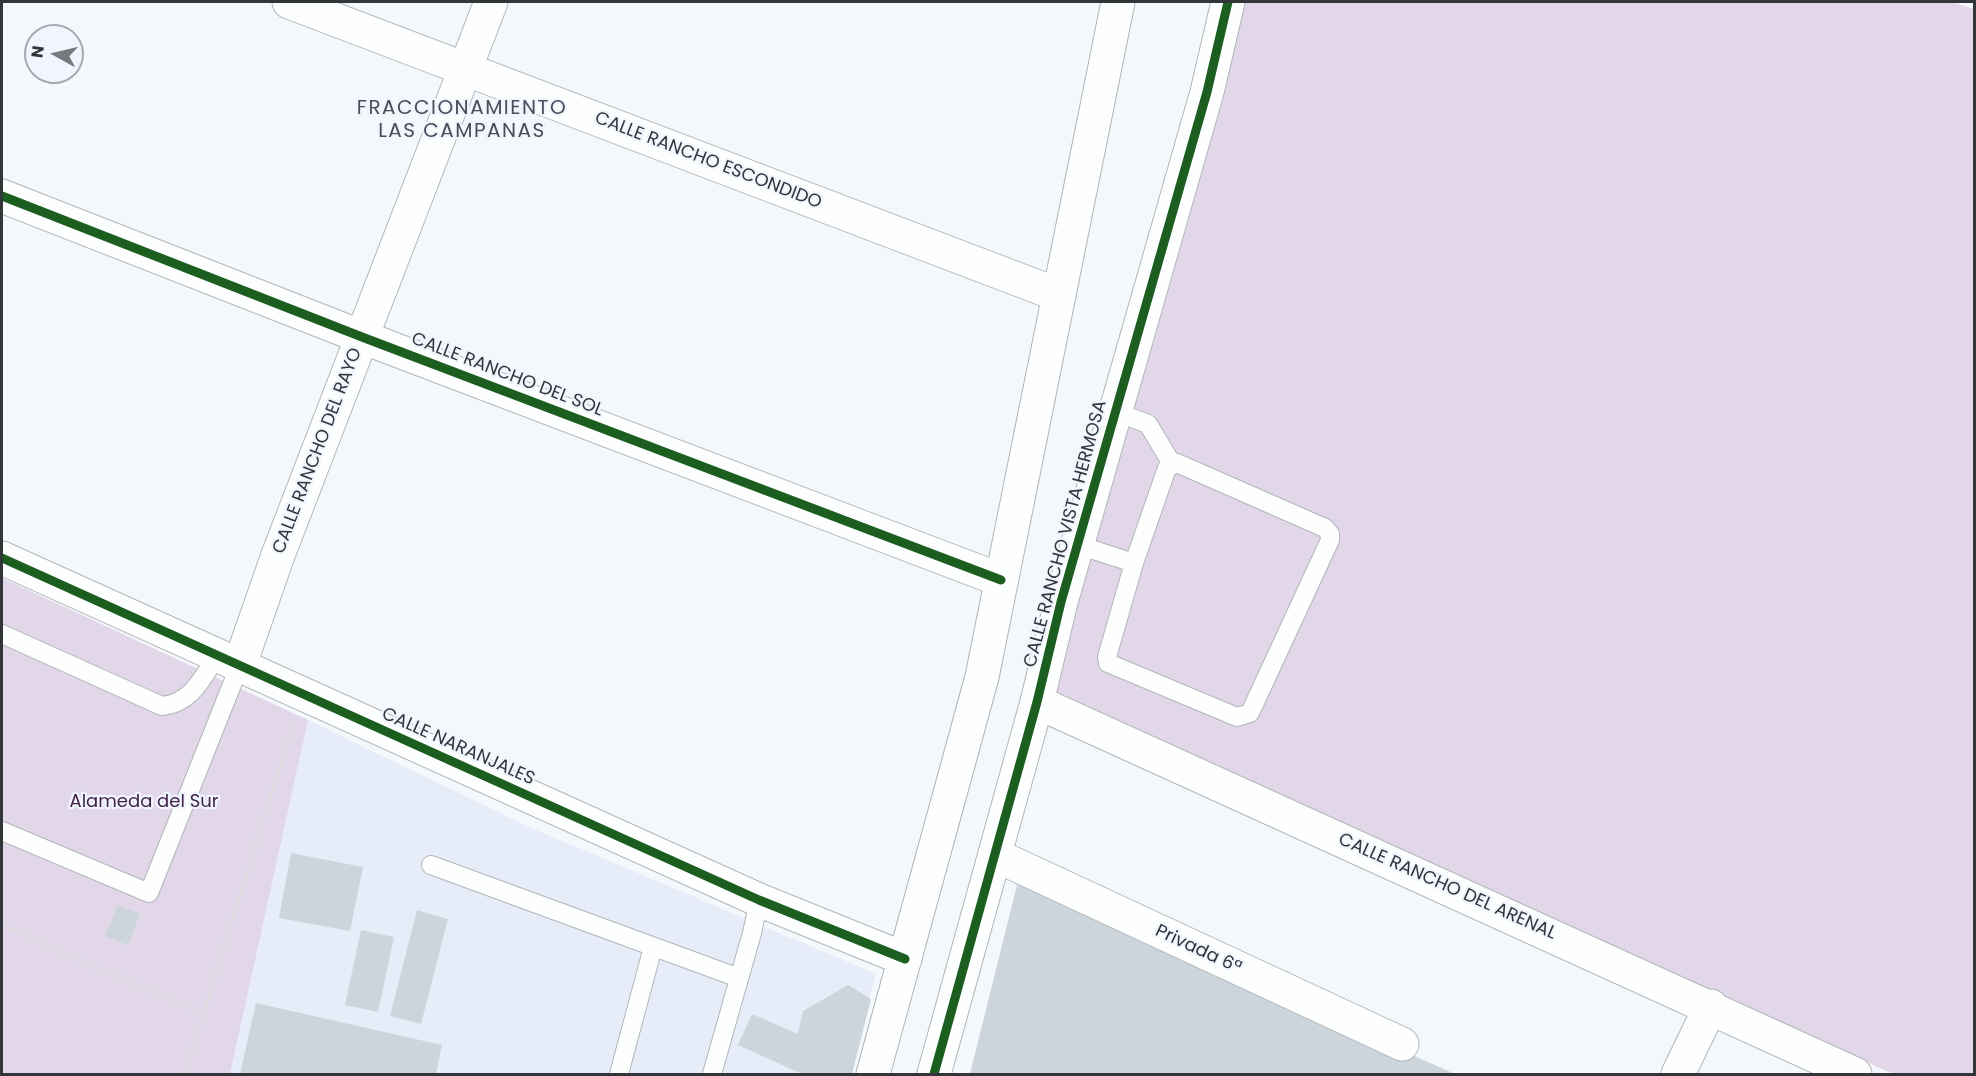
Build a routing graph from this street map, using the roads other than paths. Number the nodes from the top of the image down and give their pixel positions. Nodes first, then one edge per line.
1 (289, 2) edge
2 (491, 2) edge
3 (1118, 2) edge
4 (1228, 2) edge
5 (465, 69) junction
6 (2, 196) edge
7 (1059, 295) junction
8 (362, 337) junction
9 (1116, 412) junction
10 (1172, 464) junction
11 (1078, 545) junction
12 (2, 558) edge
13 (1134, 563) junction
14 (1002, 580) junction
15 (2, 634) edge
16 (228, 662) junction
17 (1037, 702) junction
18 (2, 831) edge
19 (995, 855) junction
20 (431, 865) dead end
21 (759, 900) junction
22 (653, 948) junction
23 (905, 959) junction
24 (739, 978) junction
25 (1711, 1006) junction
26 (1402, 1044) dead end
27 (619, 1074) edge
28 (712, 1074) edge
29 (873, 1074) edge
30 (934, 1074) edge
31 (1678, 1074) edge
32 (1855, 1074) edge

1 - 5 street, CALLE RANCHO ESCONDIDO
2 - 5 street, CALLE RANCHO DEL RAYO
3 - 7 street
4 - 9 street, CALLE RANCHO VISTA HERMOSA
5 - 7 street, CALLE RANCHO ESCONDIDO
5 - 8 street, CALLE RANCHO DEL RAYO
6 - 8 street, CALLE RANCHO DEL SOL
7 - 14 street
8 - 14 street, CALLE RANCHO DEL SOL
8 - 16 street, CALLE RANCHO DEL RAYO
9 - 10 lane
9 - 11 street, CALLE RANCHO VISTA HERMOSA
10 - 13 lane
10 - 13 lane
11 - 13 lane
11 - 17 street, CALLE RANCHO VISTA HERMOSA
12 - 16 street, CALLE NARANJALES
14 - 23 street
15 - 16 lane
16 - 18 lane
16 - 21 street, CALLE NARANJALES
17 - 19 street, CALLE RANCHO VISTA HERMOSA
17 - 25 street, CALLE RANCHO DEL ARENAL
19 - 26 street, Privada 6ª
19 - 30 street, CALLE RANCHO VISTA HERMOSA
20 - 22 lane
21 - 23 street, CALLE NARANJALES
21 - 24 lane
22 - 24 lane
22 - 27 lane
23 - 29 street
24 - 28 lane
25 - 31 street
25 - 32 street, CALLE RANCHO DEL ARENAL

